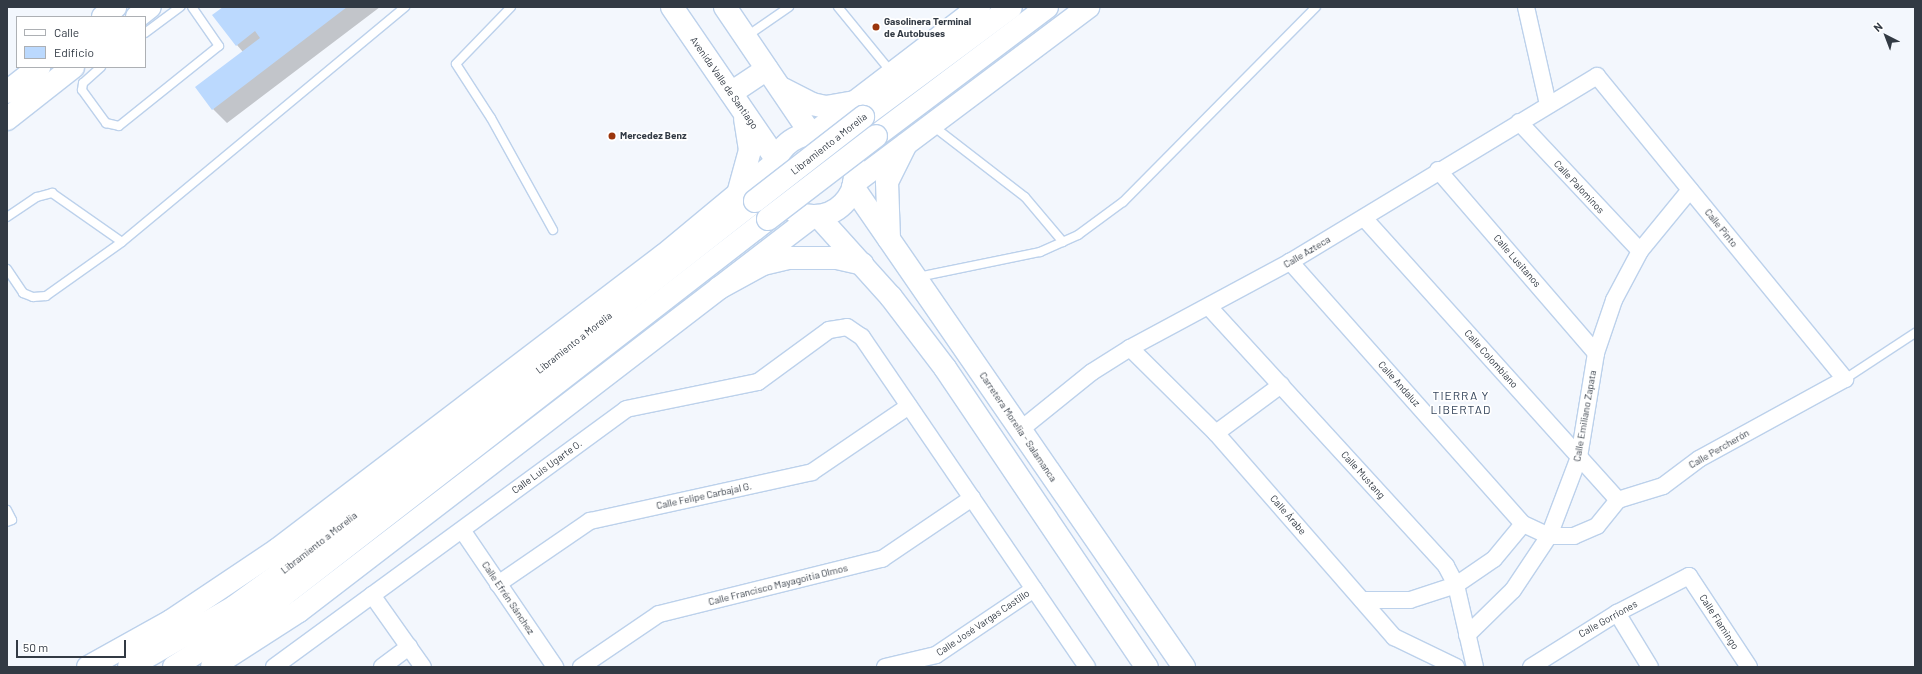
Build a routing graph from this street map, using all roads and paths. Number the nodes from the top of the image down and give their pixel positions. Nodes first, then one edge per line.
1 (115, 7) edge
2 (150, 7) edge
3 (180, 7) edge
4 (192, 7) edge
5 (405, 7) edge
6 (511, 7) edge
7 (672, 7) edge
8 (724, 7) edge
9 (788, 7) edge
10 (838, 7) edge
11 (979, 7) edge
12 (1011, 7) edge
13 (1048, 7) edge
14 (1088, 7) edge
15 (1316, 7) edge
16 (1526, 7) edge
17 (103, 16) edge
18 (138, 16) edge
19 (146, 32) edge
20 (745, 37) junction
21 (38, 68) edge
22 (72, 68) edge
23 (100, 68) edge
24 (892, 73) junction
25 (771, 75) junction
26 (1597, 76) joint
27 (7, 92) edge
28 (735, 99) junction
29 (1548, 105) junction
30 (859, 110) junction
31 (7, 119) edge
32 (1519, 122) junction
33 (932, 124) junction
34 (812, 134) junction
35 (906, 144) junction
36 (776, 161) junction
37 (1438, 170) junction
38 (854, 185) junction
39 (1690, 190) junction
40 (747, 197) junction
41 (816, 216) junction
42 (7, 217) edge
43 (1364, 218) junction
44 (553, 230) dead end
45 (889, 240) junction
46 (122, 242) junction
47 (1063, 242) junction
48 (1640, 251) junction
49 (1290, 262) junction
50 (862, 264) junction
51 (7, 269) edge
52 (915, 277) junction
53 (719, 288) junction
54 (1209, 307) junction
55 (1915, 333) edge
56 (1130, 348) junction
57 (1596, 353) junction
58 (1845, 379) junction
59 (1281, 385) junction
60 (909, 406) junction
61 (1020, 430) junction
62 (1216, 433) junction
63 (1579, 457) junction
64 (972, 498) junction
65 (1618, 500) junction
66 (7, 510) edge
67 (7, 522) edge
68 (1523, 524) junction
69 (462, 530) junction
70 (1549, 536) junction
71 (1689, 576) joint
72 (498, 584) junction
73 (1456, 585) junction
74 (1034, 589) junction
75 (372, 595) junction
76 (1362, 600) junction
77 (1617, 613) junction
78 (1467, 635) junction
79 (409, 647) junction
80 (1535, 666) edge
81 (88, 667) edge
82 (129, 667) edge
83 (174, 667) edge
84 (212, 667) edge
85 (274, 667) edge
86 (382, 667) edge
87 (423, 667) edge
88 (555, 667) edge
89 (581, 667) edge
90 (885, 667) edge
91 (1088, 667) edge
92 (1147, 667) edge
93 (1184, 667) edge
94 (1456, 667) edge
95 (1476, 667) edge
96 (1650, 667) edge
97 (1749, 667) edge

1 - 17 main road
2 - 18 main road
3 - 19 lane
4 - 23 lane
5 - 46 lane
6 - 44 lane
7 - 28 main road, Avenida Valle de Santiago
8 - 20 main road
9 - 20 lane
10 - 24 lane
11 - 24 main road
12 - 30 main road, Libramiento a Morelia
13 - 83 main road, Libramiento a Morelia, bridge
14 - 33 main road
15 - 47 lane
16 - 29 street
20 - 25 main road
21 - 27 main road
22 - 31 main road
24 - 30 main road
25 - 28 main road
25 - 30 main road
25 - 34 main road
26 - 29 street, Calle Azteca
26 - 39 street, Calle Pinto
28 - 36 main road, Avenida Valle de Santiago
28 - 40 main road
29 - 32 street, Calle Azteca
30 - 34 main road
30 - 40 main road, Libramiento a Morelia, bridge
32 - 37 street, Calle Azteca
32 - 48 street, Calle Palominos
33 - 35 main road
33 - 47 lane
34 - 36 main road
34 - 38 main road
35 - 38 main road
35 - 45 main road
36 - 40 main road
36 - 41 main road
37 - 43 street, Calle Azteca
37 - 57 street, Calle Lusitanos
38 - 41 main road
38 - 45 main road, Carretera Morelia - Salamanca
39 - 48 street, Calle Emiliano Zapata
39 - 58 street, Calle Pinto
40 - 81 main road
40 - 82 main road, Libramiento a Morelia
41 - 50 main road
41 - 53 main road
42 - 46 lane
43 - 49 street, Calle Azteca
43 - 63 street, Calle Colombiano
45 - 52 main road, Carretera Morelia - Salamanca
46 - 51 lane
47 - 52 lane
48 - 57 street, Calle Emiliano Zapata
49 - 54 street, Calle Azteca
49 - 68 street, Calle Andaluz
50 - 53 main road
50 - 92 main road
52 - 61 main road, Carretera Morelia - Salamanca
53 - 84 main road
54 - 56 street, Calle Azteca
54 - 59 street, Calle Mustang
55 - 58 lane, Calle Percherón
56 - 61 street, Calle Azteca
56 - 62 street, Calle Árabe
57 - 63 street, Calle Emiliano Zapata
58 - 65 street, Calle Percherón
59 - 62 street
59 - 73 street, Calle Mustang
60 - 64 street
60 - 69 street, Calle Luis Ugarte O.
60 - 72 street, Calle Felipe Carbajal G.
61 - 93 main road, Carretera Morelia - Salamanca
62 - 76 street, Calle Árabe
63 - 65 street, Calle Colombiano
63 - 70 street, Calle Emiliano Zapata
64 - 74 street
64 - 89 street, Calle Francisco Mayagoitia Olmos
65 - 70 street
66 - 67 lane
68 - 70 street
68 - 73 street
69 - 72 street, Calle Efrén Sánchez
69 - 75 street, Calle Luis Ugarte O.
70 - 78 street, Calle Emiliano Zapata
71 - 77 street, Calle Gorriones
71 - 97 street, Calle Flamingo
72 - 88 street, Calle Efrén Sánchez
73 - 76 street
73 - 78 street, Calle Mustang
74 - 90 street, Calle José Vargas Castillo
74 - 91 street
75 - 79 street
75 - 85 street, Calle Luis Ugarte O.
76 - 94 street, Calle Árabe
77 - 80 street, Calle Gorriones
77 - 96 street
78 - 95 street, Calle Mustang
79 - 86 street
79 - 87 street

